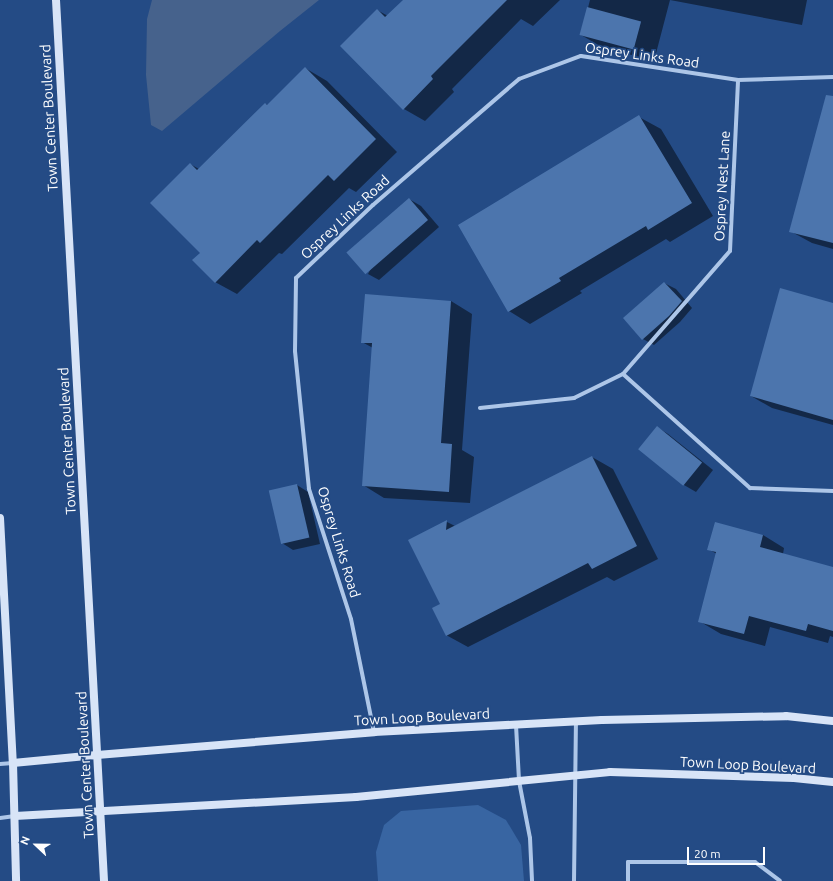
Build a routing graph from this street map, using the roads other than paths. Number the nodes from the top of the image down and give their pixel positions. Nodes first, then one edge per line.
1 (56, 0) edge
2 (833, 77) edge
3 (738, 80) junction
4 (623, 374) junction
5 (480, 408) dead end
6 (833, 491) edge
7 (0, 518) edge
8 (576, 721) junction
9 (833, 721) edge
10 (516, 725) junction
11 (374, 732) junction
12 (97, 754) junction
13 (13, 763) junction
14 (0, 764) edge
15 (576, 776) junction
16 (518, 781) junction
17 (833, 782) edge
18 (101, 812) junction
19 (15, 816) junction
20 (0, 818) edge
21 (16, 881) edge
22 (104, 881) edge
23 (532, 881) edge
24 (574, 881) edge
25 (628, 881) edge
26 (780, 881) edge

1 - 12 street, Town Center Boulevard
2 - 3 street, Osprey Links Road
3 - 4 street, Osprey Nest Lane
3 - 11 street, Osprey Links Road
4 - 5 street, Osprey Nest Lane
4 - 6 street
7 - 13 street
8 - 9 street, Town Loop Boulevard
8 - 10 street, Town Loop Boulevard
8 - 15 street
10 - 11 street, Town Loop Boulevard
10 - 16 street
11 - 12 street, Town Loop Boulevard
12 - 13 street, Town Loop Boulevard
12 - 18 street, Town Center Boulevard
13 - 14 street
13 - 19 street
15 - 16 street, Town Loop Boulevard
15 - 17 street, Town Loop Boulevard
15 - 24 street
16 - 18 street, Town Loop Boulevard
16 - 23 street
18 - 19 street, Town Loop Boulevard
18 - 22 street, Town Center Boulevard
19 - 20 street
19 - 21 street
25 - 26 street

